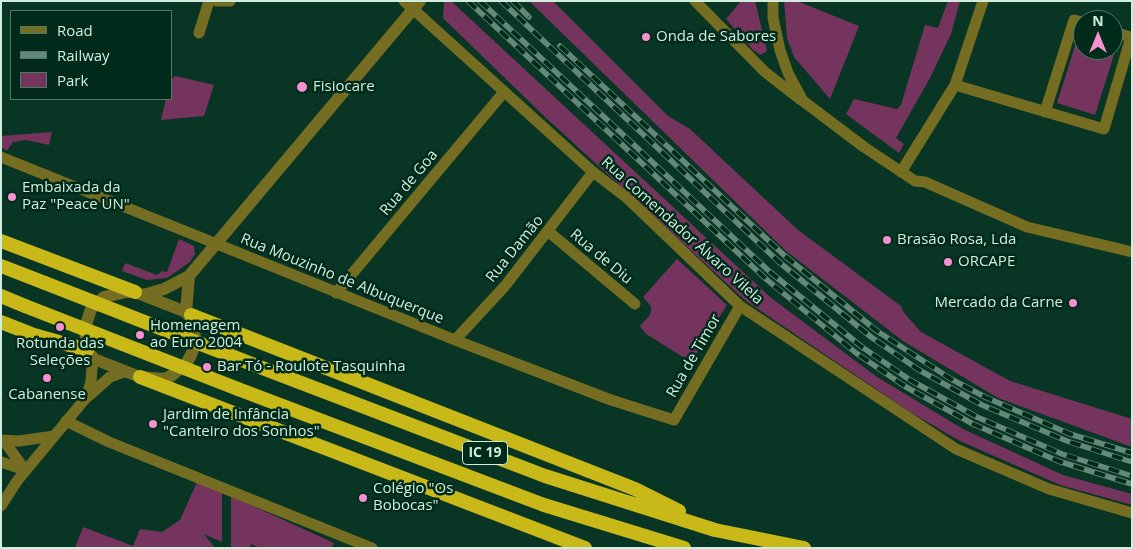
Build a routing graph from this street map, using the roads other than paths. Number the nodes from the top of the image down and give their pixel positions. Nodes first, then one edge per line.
1 (209, 1) edge
2 (218, 1) edge
3 (230, 1) edge
4 (695, 1) edge
5 (773, 1) edge
6 (983, 1) edge
7 (413, 4) edge
8 (1073, 23) edge
9 (199, 33) dead end
10 (1132, 38) edge
11 (955, 85) junction
12 (504, 92) junction
13 (803, 102) junction
14 (1045, 112) junction
15 (1, 157) edge
16 (593, 172) junction
17 (901, 172) junction
18 (548, 232) junction
19 (1, 241) edge
20 (214, 244) junction
21 (1132, 252) edge
22 (1, 266) edge
23 (189, 276) junction
24 (336, 293) junction
25 (139, 294) junction
26 (1, 296) edge
27 (635, 304) dead end
28 (740, 306) junction
29 (188, 314) junction
30 (1, 322) edge
31 (455, 340) junction
32 (88, 352) junction
33 (126, 371) junction
34 (140, 376) junction
35 (85, 399) junction
36 (674, 420) joint
37 (66, 421) junction
38 (54, 436) junction
39 (3, 440) edge
40 (1, 462) edge
41 (26, 470) junction
42 (1, 506) edge
43 (1132, 513) edge
44 (715, 530) junction
45 (345, 543) edge
46 (372, 548) edge
47 (585, 548) edge
48 (684, 548) edge
49 (804, 548) edge

1 - 9 street
2 - 3 street
4 - 13 street
5 - 13 street
6 - 11 street
7 - 12 street, Rua Comendador Álvaro Vilela
7 - 20 street
8 - 14 street
10 - 14 street
11 - 14 street
11 - 17 street
12 - 16 street, Rua Comendador Álvaro Vilela
12 - 24 street, Rua de Goa
13 - 17 street
15 - 20 street, Rua Mouzinho de Albuquerque
16 - 18 street, Rua Damão
16 - 28 street, Rua Comendador Álvaro Vilela
17 - 21 street
18 - 27 street, Rua de Diu
18 - 31 street, Rua Damão
19 - 25 highway
20 - 23 street
20 - 24 street, Rua Mouzinho de Albuquerque
22 - 44 highway, IC 19, bridge
23 - 25 street
23 - 29 street
24 - 31 street, Rua Mouzinho de Albuquerque
25 - 29 street
25 - 32 street
26 - 48 highway, IC 19, bridge
28 - 36 street, Rua de Timor
28 - 43 street, Rua Comendador Álvaro Vilela
29 - 34 street
29 - 44 highway
30 - 32 highway
31 - 36 street, Rua Mouzinho de Albuquerque
32 - 33 street
32 - 35 street
33 - 34 street
33 - 35 street
34 - 47 highway
35 - 37 street
37 - 38 street
37 - 45 street
38 - 39 street
38 - 41 street
39 - 41 street
40 - 41 street
41 - 42 street
44 - 49 highway, IC 19
45 - 46 street

